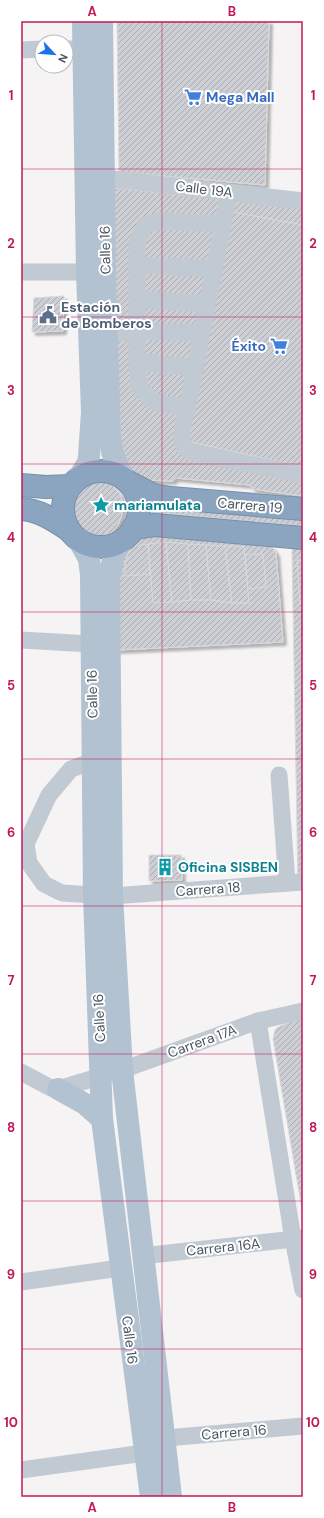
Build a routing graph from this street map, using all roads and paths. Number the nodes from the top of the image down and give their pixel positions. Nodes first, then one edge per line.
1 (83, 21) edge
2 (102, 21) edge
3 (34, 49) edge
4 (84, 49) edge
5 (21, 50) edge
6 (104, 178) junction
7 (230, 192) junction
8 (303, 201) edge
9 (223, 224) junction
10 (137, 265) junction
11 (214, 269) junction
12 (21, 272) edge
13 (87, 272) junction
14 (137, 299) junction
15 (207, 304) junction
16 (137, 331) junction
17 (202, 333) junction
18 (107, 334) junction
19 (137, 361) junction
20 (195, 368) junction
21 (187, 409) junction
22 (303, 475) edge
23 (125, 480) junction
24 (75, 482) junction
25 (21, 485) edge
26 (21, 509) edge
27 (303, 510) edge
28 (128, 534) junction
29 (73, 535) junction
30 (303, 538) edge
31 (21, 640) edge
32 (91, 644) junction
33 (93, 761) junction
34 (279, 775) dead end
35 (25, 861) edge
36 (295, 883) edge
37 (103, 895) junction
38 (303, 1011) edge
39 (258, 1021) junction
40 (21, 1072) edge
41 (112, 1073) junction
42 (58, 1089) junction
43 (102, 1119) junction
44 (298, 1238) edge
45 (142, 1256) junction
46 (120, 1268) junction
47 (21, 1282) edge
48 (303, 1290) edge
49 (303, 1426) edge
50 (166, 1438) junction
51 (144, 1453) junction
52 (21, 1470) edge
53 (151, 1497) edge
54 (172, 1497) edge

1 - 4 main road, Calle 16
2 - 4 main road, Calle 16
3 - 5 street
4 - 6 main road, Calle 16
4 - 13 main road, Calle 16
6 - 7 street, Calle 19A
6 - 18 main road, Calle 16
7 - 8 street, Calle 19A
7 - 9 street
9 - 10 street
9 - 11 street
10 - 11 street
10 - 14 street
11 - 15 street
12 - 13 street
13 - 24 main road, Calle 16
14 - 15 street
14 - 16 street
15 - 17 street
16 - 17 street
16 - 18 street
16 - 19 street
17 - 20 street
18 - 23 main road, Calle 16
19 - 20 street
19 - 21 street
20 - 21 street
21 - 22 street
23 - 24 highway
23 - 27 highway, Carrera 19
23 - 28 highway
24 - 25 highway
24 - 29 highway
26 - 29 highway
28 - 29 highway
28 - 30 highway, Carrera 19
28 - 37 main road, Calle 16
29 - 32 main road, Calle 16
31 - 32 street
32 - 33 main road, Calle 16
33 - 35 street
33 - 37 main road, Calle 16
34 - 36 street
35 - 37 street, Carrera 18
36 - 37 street, Carrera 18
37 - 41 main road, Calle 16
38 - 39 street, Carrera 17A
39 - 41 street, Carrera 17A
39 - 44 street
40 - 42 street
41 - 42 street, Carrera 17A
41 - 43 main road, Calle 16
41 - 45 main road, Calle 16
42 - 43 main road
43 - 46 main road, Calle 16
44 - 45 street, Carrera 16A
44 - 48 street
45 - 50 main road, Calle 16
46 - 47 street
46 - 51 main road, Calle 16
49 - 50 street, Carrera 16
50 - 54 main road, Calle 16
51 - 52 street
51 - 53 main road, Calle 16

